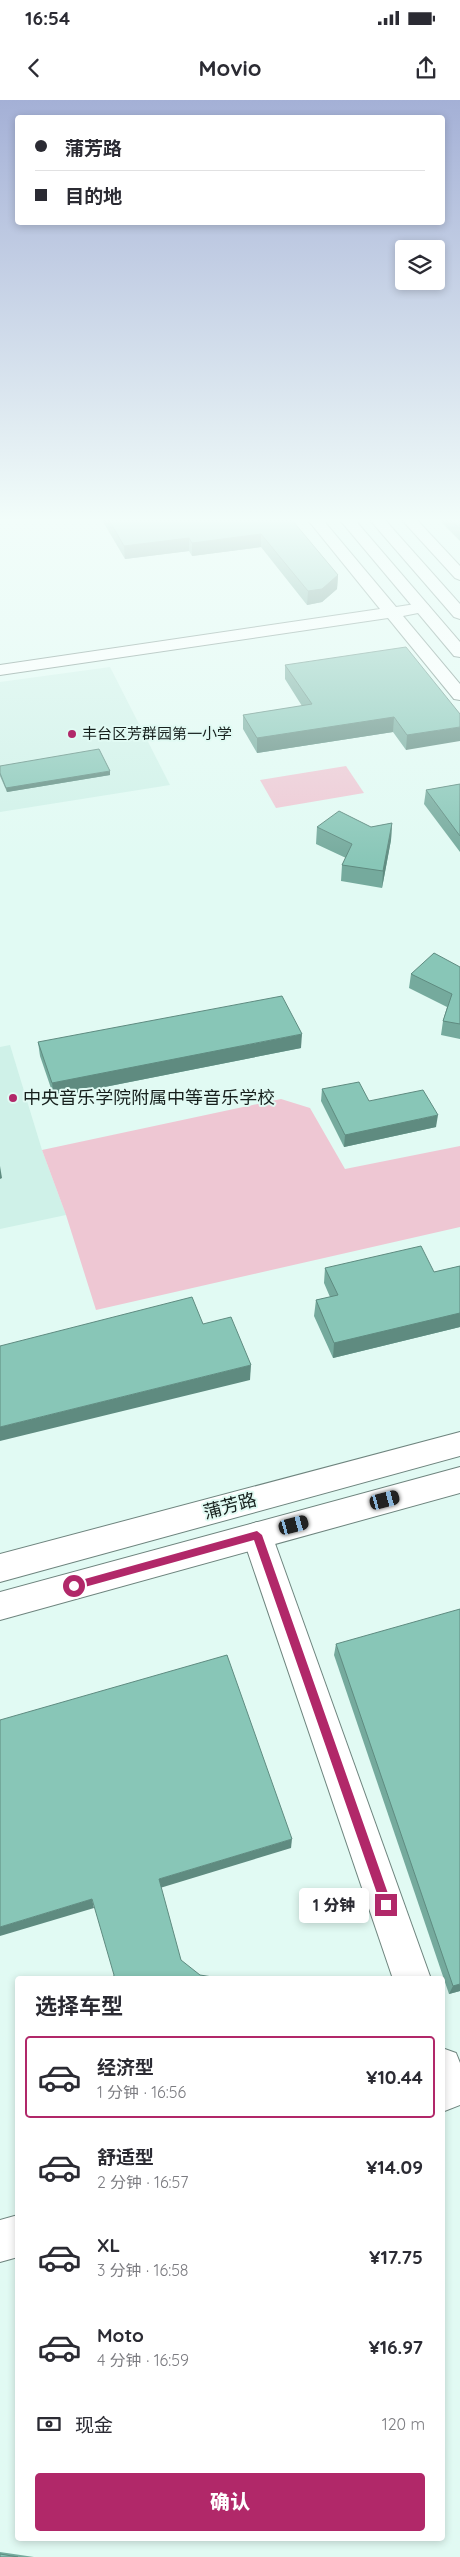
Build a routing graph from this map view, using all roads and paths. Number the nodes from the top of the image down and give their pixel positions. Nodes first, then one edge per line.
1 (239, 635) edge
2 (411, 635) edge
3 (445, 635) edge
4 (460, 652) edge
5 (0, 670) edge
6 (460, 695) edge
7 (460, 1444) edge
8 (460, 1480) edge
9 (257, 1535) junction
10 (0, 1568) edge
11 (0, 1606) edge
12 (411, 1976) edge
13 (445, 2075) edge
14 (445, 2091) edge
15 (15, 2237) edge
16 (0, 2242) edge

1 - 5 street
2 - 6 street
3 - 4 street
7 - 10 street, 蒲芳路
8 - 9 street, 蒲芳路
9 - 11 street, 蒲芳路
9 - 12 street
13 - 14 street
15 - 16 street

